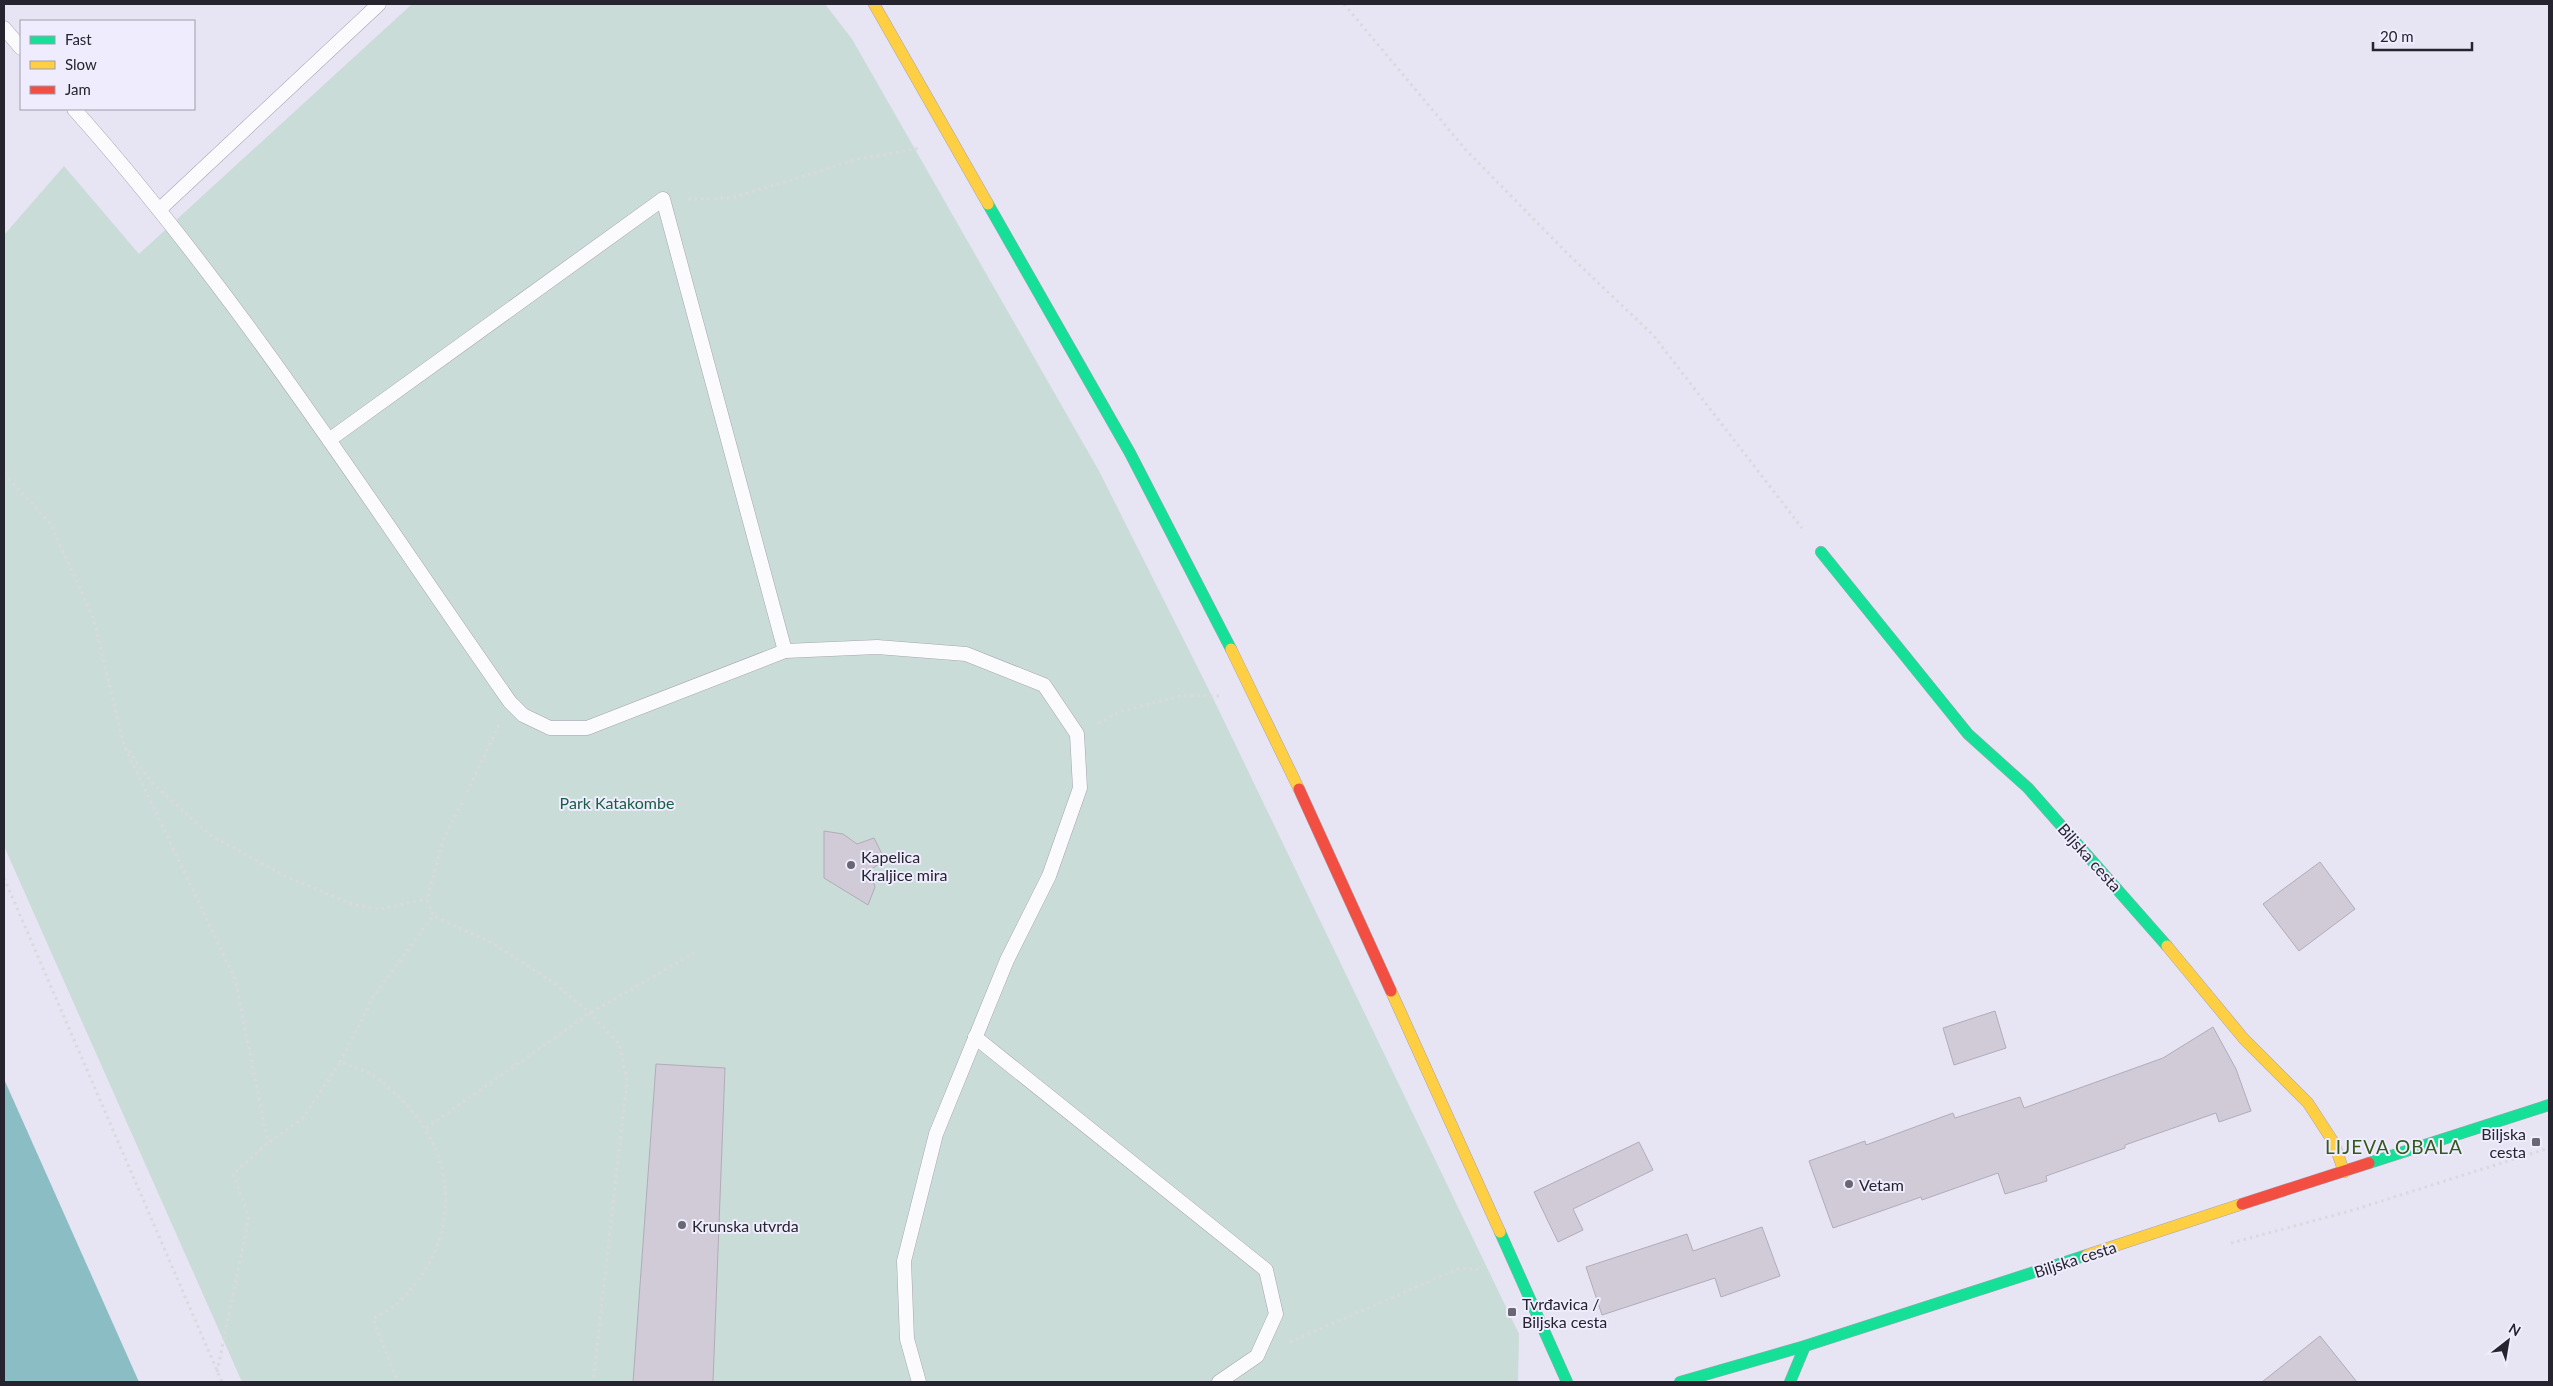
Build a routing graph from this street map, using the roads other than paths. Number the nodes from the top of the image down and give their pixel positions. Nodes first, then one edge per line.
1 (379, 4) edge
2 (874, 4) edge
3 (4, 28) edge
4 (20, 47) edge
5 (75, 110) edge
6 (160, 209) junction
7 (329, 440) junction
8 (1821, 552) road end
9 (785, 652) junction
10 (975, 1037) junction
11 (2549, 1105) edge
12 (2344, 1172) junction
13 (1805, 1346) junction
14 (918, 1382) edge
15 (1218, 1382) edge
16 (1567, 1382) edge
17 (1680, 1382) edge
18 (1790, 1382) edge

1 - 6 lane
2 - 16 street
3 - 4 lane
5 - 6 lane
6 - 7 lane
7 - 9 lane
7 - 9 lane
8 - 12 street, Biljska cesta
9 - 10 lane
10 - 14 lane
10 - 15 lane
11 - 12 street, Biljska cesta
12 - 13 street, Biljska cesta
13 - 17 street, Biljska cesta
13 - 18 street

